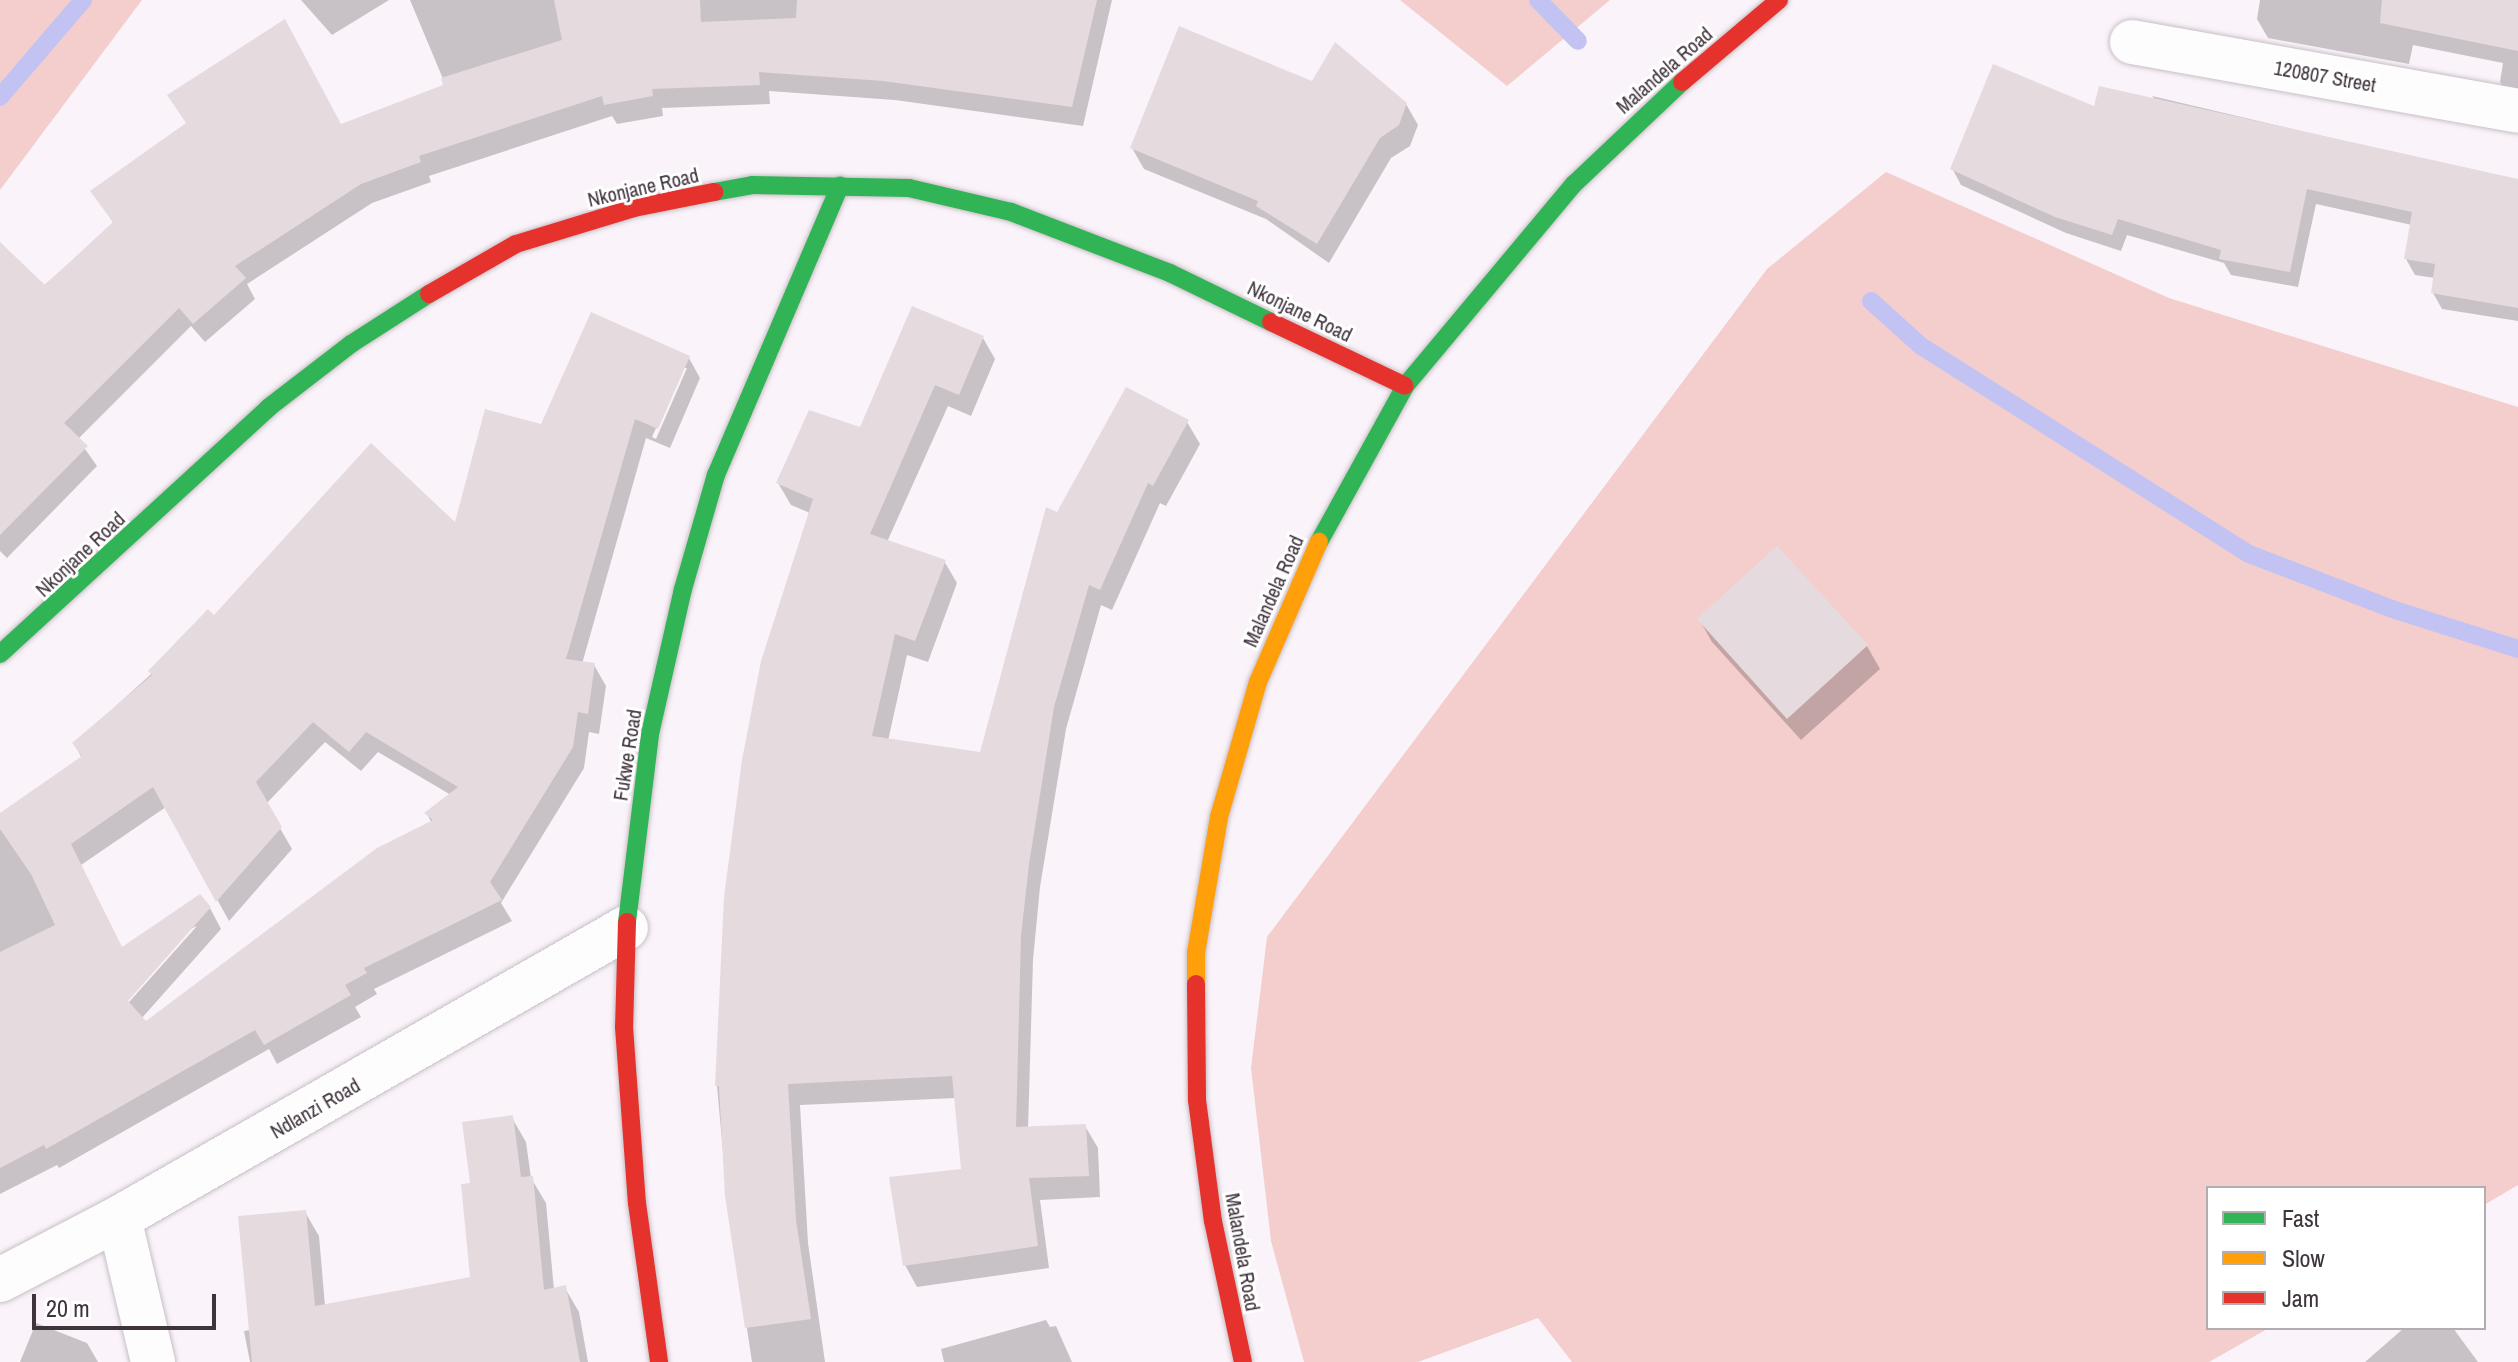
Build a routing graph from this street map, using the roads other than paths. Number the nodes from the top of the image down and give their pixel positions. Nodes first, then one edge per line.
1 (1779, 0) edge
2 (2132, 42) dead end
3 (2518, 111) edge
4 (840, 185) junction
5 (1405, 386) junction
6 (0, 654) edge
7 (626, 928) junction
8 (119, 1218) junction
9 (0, 1280) edge
10 (153, 1362) edge
11 (659, 1362) edge
12 (1243, 1362) edge

1 - 5 street, Malandela Road
2 - 3 street, 120807 Street
4 - 5 street, Nkonjane Road
4 - 6 street, Nkonjane Road
4 - 7 street, Fukwe Road
5 - 12 street, Malandela Road
7 - 8 street, Ndlanzi Road
7 - 11 street, Fukwe Road
8 - 9 street, Ndlanzi Road
8 - 10 street

